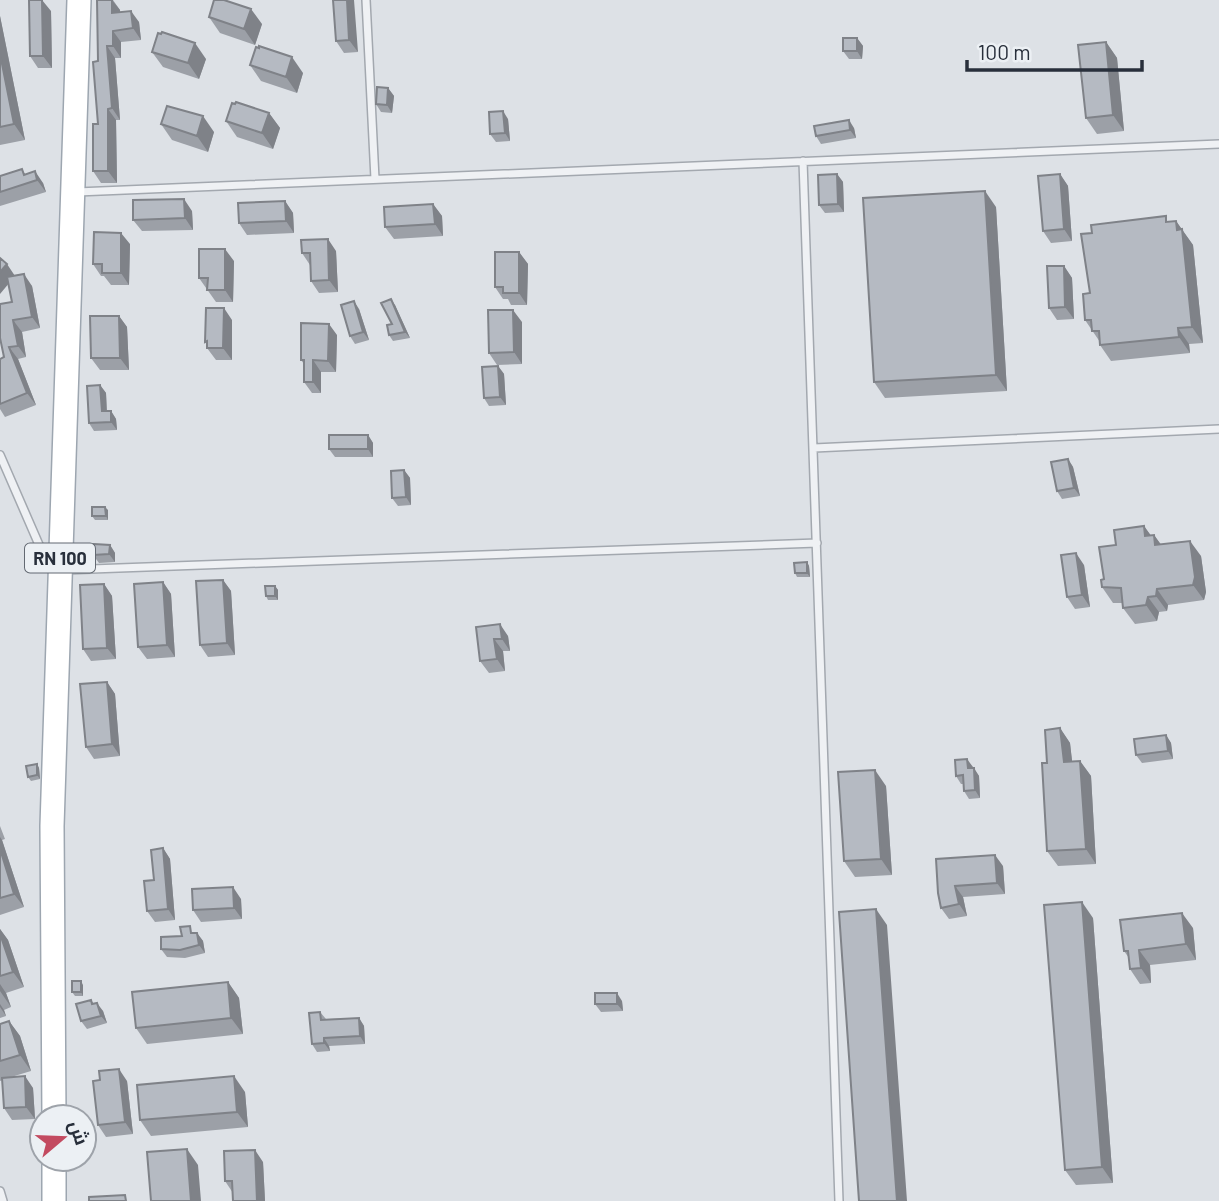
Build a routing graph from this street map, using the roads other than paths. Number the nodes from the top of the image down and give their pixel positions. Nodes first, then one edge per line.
1 (79, 0) edge
2 (366, 0) edge
3 (1219, 144) edge
4 (803, 161) junction
5 (375, 179) junction
6 (73, 192) junction
7 (1219, 429) edge
8 (814, 448) junction
9 (0, 455) edge
10 (817, 542) junction
11 (40, 547) dead end
12 (60, 570) junction
13 (54, 1103) edge
14 (54, 1173) edge
15 (0, 1191) edge
16 (3, 1201) edge
17 (54, 1201) edge
18 (839, 1201) edge

1 - 6 main road, RN 100
2 - 5 lane
3 - 4 lane
4 - 5 lane
4 - 8 lane
5 - 6 lane
6 - 12 main road, RN 100
7 - 8 lane
8 - 10 lane
9 - 11 lane
10 - 12 lane
10 - 18 lane
12 - 13 main road, RN 100
14 - 17 main road
15 - 16 lane

